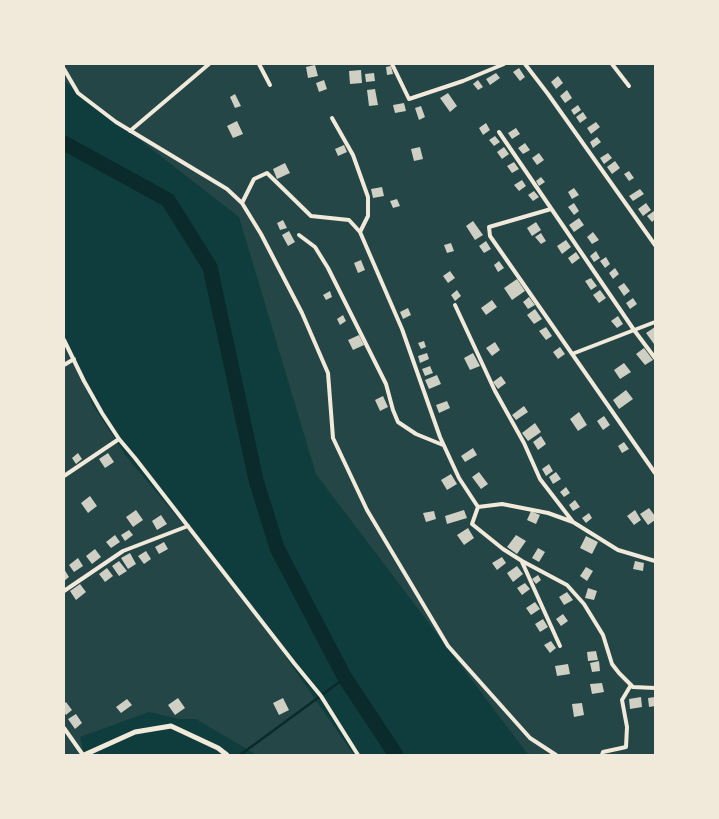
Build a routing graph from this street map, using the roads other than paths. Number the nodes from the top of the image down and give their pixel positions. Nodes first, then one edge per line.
1 (209, 64) edge
2 (259, 64) edge
3 (392, 64) edge
4 (504, 64) edge
5 (525, 64) edge
6 (612, 64) edge
7 (64, 68) edge
8 (270, 85) dead end
9 (630, 86) dead end
10 (332, 118) dead end
11 (130, 131) junction
12 (499, 132) dead end
13 (242, 203) junction
14 (551, 209) junction
15 (360, 232) junction
16 (299, 235) dead end
17 (655, 245) edge
18 (455, 305) dead end
19 (655, 322) edge
20 (634, 330) junction
21 (64, 340) edge
22 (572, 354) junction
23 (655, 358) edge
24 (74, 359) junction
25 (64, 365) edge
26 (119, 439) junction
27 (444, 446) junction
28 (655, 473) edge
29 (64, 476) edge
30 (478, 507) junction
31 (574, 522) junction
32 (188, 526) junction
33 (522, 561) junction
34 (655, 561) edge
35 (64, 591) edge
36 (560, 646) dead end
37 (631, 685) junction
38 (655, 688) edge
39 (64, 728) edge
40 (84, 755) edge
41 (227, 755) edge
42 (358, 755) edge
43 (556, 755) edge
44 (602, 755) edge

1 - 11 street
2 - 8 street
3 - 4 street
5 - 17 street
6 - 9 street
7 - 11 street
10 - 15 street
11 - 13 street
12 - 14 street
13 - 15 street
13 - 43 street
14 - 20 street
14 - 22 street
15 - 27 street
16 - 27 street
18 - 31 street
19 - 20 street
20 - 22 street
20 - 23 street
21 - 24 street
22 - 28 street
24 - 25 street
24 - 26 street
26 - 29 street
26 - 32 street
27 - 30 street
30 - 31 street
30 - 33 street
31 - 34 street
32 - 35 street
32 - 42 street
33 - 36 street
33 - 37 street
37 - 38 street
37 - 44 street
39 - 40 street
40 - 41 street

